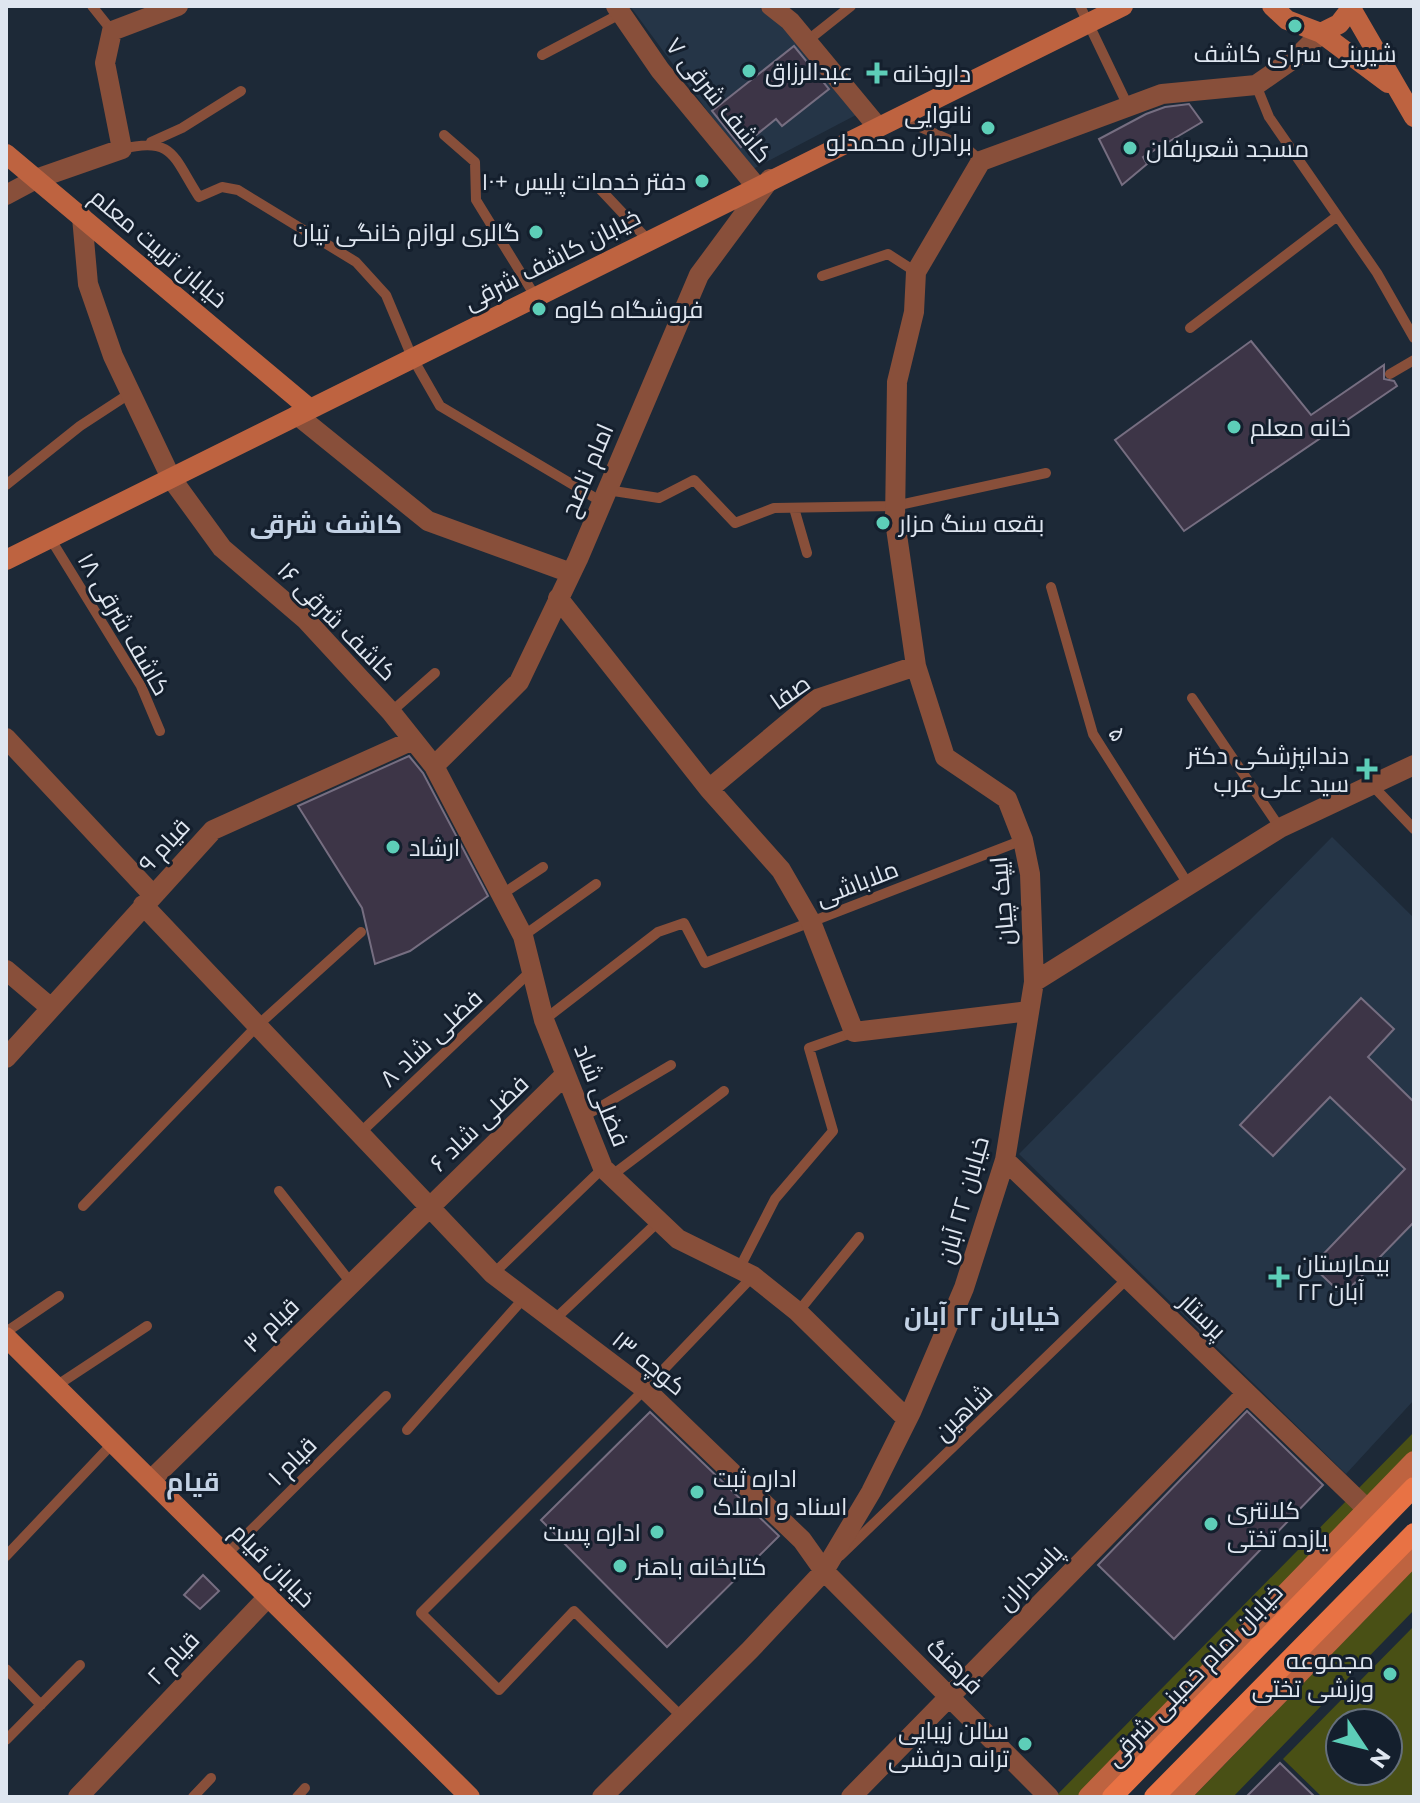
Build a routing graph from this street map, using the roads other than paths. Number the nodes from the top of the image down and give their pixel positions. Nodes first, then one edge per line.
1 (92, 6) edge
2 (178, 6) edge
3 (771, 6) edge
4 (851, 6) edge
5 (1123, 6) edge
6 (1272, 6) edge
7 (1352, 8) edge
8 (618, 10) edge
9 (1084, 13) edge
10 (112, 31) junction
11 (1321, 33) junction
12 (807, 41) junction
13 (542, 55) dead end
14 (1256, 85) junction
15 (1394, 87) junction
16 (241, 91) dead end
17 (1128, 106) junction
18 (896, 116) junction
19 (1414, 117) edge
20 (877, 126) junction
21 (444, 135) dead end
22 (151, 142) junction
23 (122, 149) junction
24 (6, 154) edge
25 (981, 161) junction
26 (36, 179) junction
27 (763, 183) junction
28 (600, 189) dead end
29 (6, 195) edge
30 (82, 217) junction
31 (1336, 217) junction
32 (648, 240) junction
33 (916, 272) junction
34 (822, 276) dead end
35 (535, 296) junction
36 (1190, 328) dead end
37 (1414, 338) edge
38 (412, 357) junction
39 (1414, 360) edge
40 (1390, 374) dead end
41 (277, 382) junction
42 (129, 394) junction
43 (295, 416) junction
44 (1046, 473) dead end
45 (171, 478) junction
46 (6, 485) edge
47 (604, 496) junction
48 (895, 506) junction
49 (794, 508) junction
50 (50, 538) junction
51 (807, 553) dead end
52 (6, 560) edge
53 (571, 573) junction
54 (1051, 587) dead end
55 (558, 598) junction
56 (916, 666) junction
57 (435, 673) dead end
58 (1192, 698) dead end
59 (391, 712) junction
60 (160, 731) dead end
61 (6, 738) edge
62 (413, 740) junction
63 (1414, 765) edge
64 (434, 766) junction
65 (1370, 783) junction
66 (709, 789) junction
67 (1280, 828) junction
68 (1414, 829) edge
69 (1023, 840) junction
70 (543, 867) dead end
71 (596, 884) dead end
72 (1188, 884) junction
73 (501, 895) junction
74 (148, 900) junction
75 (811, 922) junction
76 (361, 932) dead end
77 (523, 936) junction
78 (6, 970) edge
79 (531, 971) junction
80 (1034, 982) junction
81 (51, 1008) junction
82 (1029, 1011) junction
83 (544, 1020) junction
84 (257, 1026) junction
85 (854, 1032) junction
86 (6, 1058) edge
87 (671, 1065) dead end
88 (565, 1075) junction
89 (724, 1091) dead end
90 (583, 1117) junction
91 (359, 1134) junction
92 (1005, 1160) junction
93 (607, 1172) junction
94 (279, 1191) dead end
95 (83, 1206) dead end
96 (428, 1208) junction
97 (659, 1221) junction
98 (859, 1237) dead end
99 (746, 1272) junction
100 (493, 1274) junction
101 (1127, 1279) junction
102 (351, 1283) junction
103 (59, 1296) dead end
104 (524, 1298) junction
105 (798, 1312) junction
106 (553, 1321) junction
107 (147, 1326) dead end
108 (7, 1338) edge
109 (56, 1386) junction
110 (645, 1389) junction
111 (1246, 1394) junction
112 (386, 1396) dead end
113 (907, 1419) junction
114 (407, 1430) dead end
115 (113, 1443) junction
116 (1414, 1461) edge
117 (151, 1480) junction
118 (1414, 1487) edge
119 (1367, 1509) junction
120 (1414, 1533) edge
121 (226, 1555) junction
122 (1414, 1555) edge
123 (6, 1556) edge
124 (824, 1571) junction
125 (268, 1597) junction
126 (80, 1665) dead end
127 (6, 1669) edge
128 (949, 1697) junction
129 (41, 1705) junction
130 (683, 1718) junction
131 (6, 1740) edge
132 (211, 1778) dead end
133 (305, 1788) dead end
134 (78, 1797) edge
135 (193, 1797) edge
136 (297, 1797) edge
137 (470, 1797) edge
138 (602, 1797) edge
139 (851, 1797) edge
140 (1049, 1797) edge
141 (1088, 1797) edge
142 (1112, 1797) edge
143 (1154, 1797) edge
144 (1179, 1797) edge

1 - 10 lane
2 - 10 street
3 - 12 street
4 - 12 lane
5 - 9 main road, خیابان کاشف شرقی
6 - 11 main road
7 - 11 main road
7 - 15 main road
8 - 13 lane
8 - 27 street, کاشف شرقی ۷
9 - 17 lane
9 - 18 main road, خیابان کاشف شرقی
10 - 23 street
11 - 14 street
11 - 15 main road
12 - 20 street
14 - 17 street
14 - 31 lane
15 - 19 main road
16 - 22 lane
17 - 25 street
18 - 20 main road, خیابان کاشف شرقی
18 - 25 lane
20 - 27 main road, خیابان کاشف شرقی
21 - 35 lane
22 - 23 lane
22 - 38 lane
23 - 26 street
24 - 26 main road, خیابان تربیت معلم
25 - 33 street
26 - 29 street
26 - 30 main road, خیابان تربیت معلم
27 - 32 main road, خیابان کاشف شرقی
27 - 47 street, امام ناصح
28 - 32 lane
30 - 41 main road, خیابان تربیت معلم
30 - 42 street, کاشف شرقی ۱۶
31 - 36 lane
31 - 37 lane
32 - 35 main road, خیابان کاشف شرقی
33 - 34 lane
33 - 48 street, ایپک چیان
35 - 38 main road, خیابان کاشف شرقی
38 - 43 main road, خیابان کاشف شرقی
38 - 47 lane
39 - 40 lane
41 - 43 main road, خیابان تربیت معلم
41 - 43 main road
42 - 45 street, کاشف شرقی ۱۶
42 - 46 lane
43 - 45 main road, خیابان کاشف شرقی
43 - 53 street
44 - 48 lane
45 - 50 main road, خیابان کاشف شرقی
45 - 59 street, کاشف شرقی ۱۶
47 - 49 lane
47 - 53 street, امام ناصح
48 - 49 lane
48 - 56 street, ایپک چیان
49 - 51 lane
50 - 52 main road, خیابان کاشف شرقی
50 - 60 lane, کاشف شرقی ۱۸
53 - 55 street, امام ناصح
54 - 72 lane, ۵
55 - 64 street, امام ناصح
55 - 66 street
56 - 66 street, صفا
56 - 69 street, ایپک چیان
57 - 59 lane
58 - 67 lane
59 - 62 street, کاشف شرقی ۱۶
61 - 74 street, کوچه ۱۳
62 - 64 street, کاشف شرقی ۱۶
62 - 74 street, قیام ۹
63 - 65 street
64 - 73 street, فضلی شاد
65 - 67 street
65 - 68 lane
66 - 75 street
67 - 72 street
69 - 75 lane, ملاباشی
69 - 80 street, ایپک چیان
70 - 73 lane
71 - 77 lane
72 - 80 street
73 - 77 street, فضلی شاد
74 - 81 street, قیام ۹
74 - 84 street, کوچه ۱۳
75 - 83 lane, ملاباشی
75 - 85 street
76 - 84 lane
77 - 79 street, فضلی شاد
78 - 81 street
79 - 83 street, فضلی شاد
79 - 91 lane, فضلی شاد ۸
80 - 82 street, خیابان ۲۲ آبان
81 - 86 street, قیام ۹
82 - 85 street
82 - 92 street, خیابان ۲۲ آبان
83 - 88 street, فضلی شاد
84 - 91 street, کوچه ۱۳
84 - 95 lane
85 - 99 lane
87 - 90 lane
88 - 90 street, فضلی شاد
88 - 96 street, فضلی شاد ۶
89 - 93 lane
90 - 93 street, فضلی شاد
91 - 96 street, کوچه ۱۳
92 - 101 street, پرستار
92 - 113 street, خیابان ۲۲ آبان
93 - 97 street, فضلی شاد
93 - 100 lane
94 - 102 lane
96 - 100 street, کوچه ۱۳
96 - 102 street, قیام ۳
97 - 99 street, فضلی شاد
97 - 106 lane
98 - 105 lane
99 - 105 street, فضلی شاد
99 - 110 lane
100 - 104 street, کوچه ۱۳
101 - 111 street, پرستار
101 - 124 lane, شاهین
102 - 117 street, قیام ۳
103 - 108 lane
104 - 106 street, کوچه ۱۳
104 - 114 lane
105 - 113 street, فضلی شاد
106 - 110 street, کوچه ۱۳
107 - 109 lane
108 - 109 main road, خیابان قیام
109 - 115 main road, خیابان قیام
110 - 124 street, کوچه ۱۳
110 - 130 lane
111 - 119 street, پرستار
111 - 128 street, پاسداران
112 - 121 lane, قیام ۱
113 - 124 street, خیابان ۲۲ آبان
115 - 117 main road, خیابان قیام
115 - 123 lane
116 - 119 main road
117 - 121 main road, خیابان قیام
118 - 142 main road, خیابان امام خمینی شرقی
119 - 141 main road
120 - 143 main road
121 - 125 main road, خیابان قیام
122 - 144 main road
124 - 128 street, فرهنگ
124 - 130 street, خیابان ۲۲ آبان
125 - 134 street, قیام ۲
125 - 137 main road, خیابان قیام
126 - 129 lane
127 - 129 lane
128 - 139 street, پاسداران
128 - 140 street, فرهنگ
129 - 131 lane
130 - 138 street, خیابان ۲۲ آبان
132 - 135 lane
133 - 136 lane

